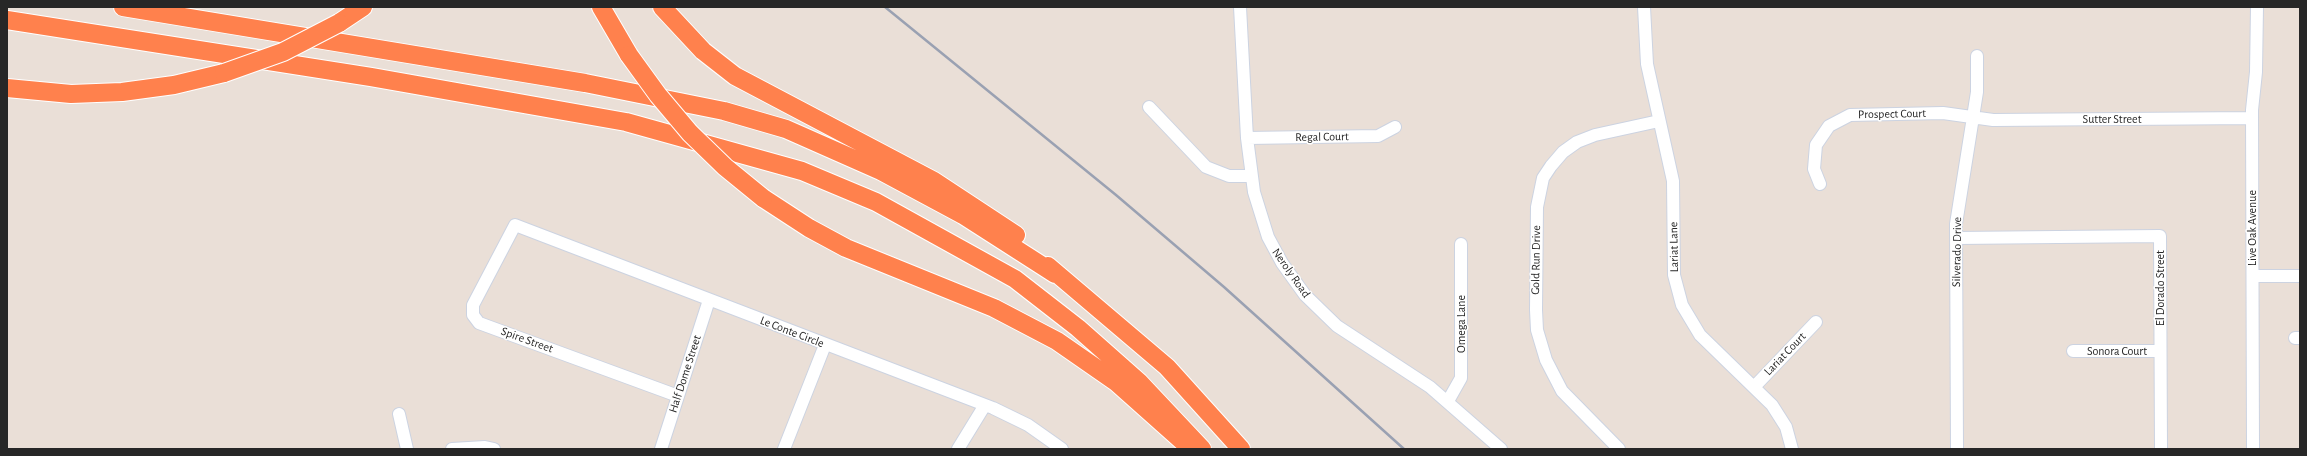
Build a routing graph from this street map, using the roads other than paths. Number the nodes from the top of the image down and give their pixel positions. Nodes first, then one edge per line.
1 (123, 7) edge
2 (363, 7) edge
3 (601, 7) edge
4 (662, 7) edge
5 (1240, 7) edge
6 (1644, 7) edge
7 (2257, 7) edge
8 (7, 20) edge
9 (1977, 56) dead end
10 (7, 88) edge
11 (1149, 107) dead end
12 (1973, 117) junction
13 (2252, 118) junction
14 (1659, 121) junction
15 (1395, 127) dead end
16 (1247, 138) junction
17 (1251, 176) junction
18 (1820, 184) dead end
19 (516, 225) joint
20 (1956, 238) junction
21 (1461, 244) dead end
22 (1055, 274) junction
23 (2253, 276) junction
24 (2300, 276) edge
25 (709, 300) junction
26 (1816, 322) dead end
27 (825, 345) junction
28 (2074, 351) dead end
29 (2160, 351) junction
30 (1755, 386) junction
31 (678, 396) junction
32 (1448, 401) junction
33 (985, 405) junction
34 (399, 414) dead end
35 (406, 449) edge
36 (452, 449) edge
37 (494, 449) edge
38 (661, 449) edge
39 (784, 449) edge
40 (958, 449) edge
41 (1062, 449) edge
42 (1191, 449) edge
43 (1202, 449) edge
44 (1241, 449) edge
45 (1501, 449) edge
46 (1619, 449) edge
47 (1792, 449) edge
48 (1957, 449) edge
49 (2161, 449) edge
50 (2253, 449) edge

1 - 22 highway
2 - 10 highway, bridge
3 - 42 highway, bridge
4 - 22 highway
5 - 16 street, Neroly Road
6 - 14 street, Lariat Lane
7 - 13 street, Live Oak Avenue
8 - 43 highway
9 - 12 street, Silverado Drive
11 - 17 street
12 - 13 street, Sutter Street
12 - 18 street, Prospect Court
12 - 20 street, Silverado Drive
13 - 23 street, Live Oak Avenue
14 - 30 street, Lariat Lane
14 - 46 street, Gold Run Drive
15 - 16 street, Regal Court
16 - 17 street, Neroly Road
17 - 32 street, Neroly Road
19 - 25 street, Le Conte Circle
19 - 31 street, Spire Street
20 - 29 street, El Dorado Street
20 - 48 street, Silverado Drive
21 - 32 street, Omega Lane
22 - 44 highway
23 - 24 street
23 - 50 street, Live Oak Avenue
25 - 27 street, Le Conte Circle
25 - 31 street, Half Dome Street
26 - 30 street, Lariat Court
27 - 33 street, Le Conte Circle
27 - 39 street
28 - 29 street, Sonora Court
29 - 49 street, El Dorado Street
30 - 47 street, Lariat Lane
31 - 38 street, Half Dome Street
32 - 45 street, Neroly Road
33 - 40 street
33 - 41 street, Le Conte Circle
34 - 35 street
36 - 37 street

